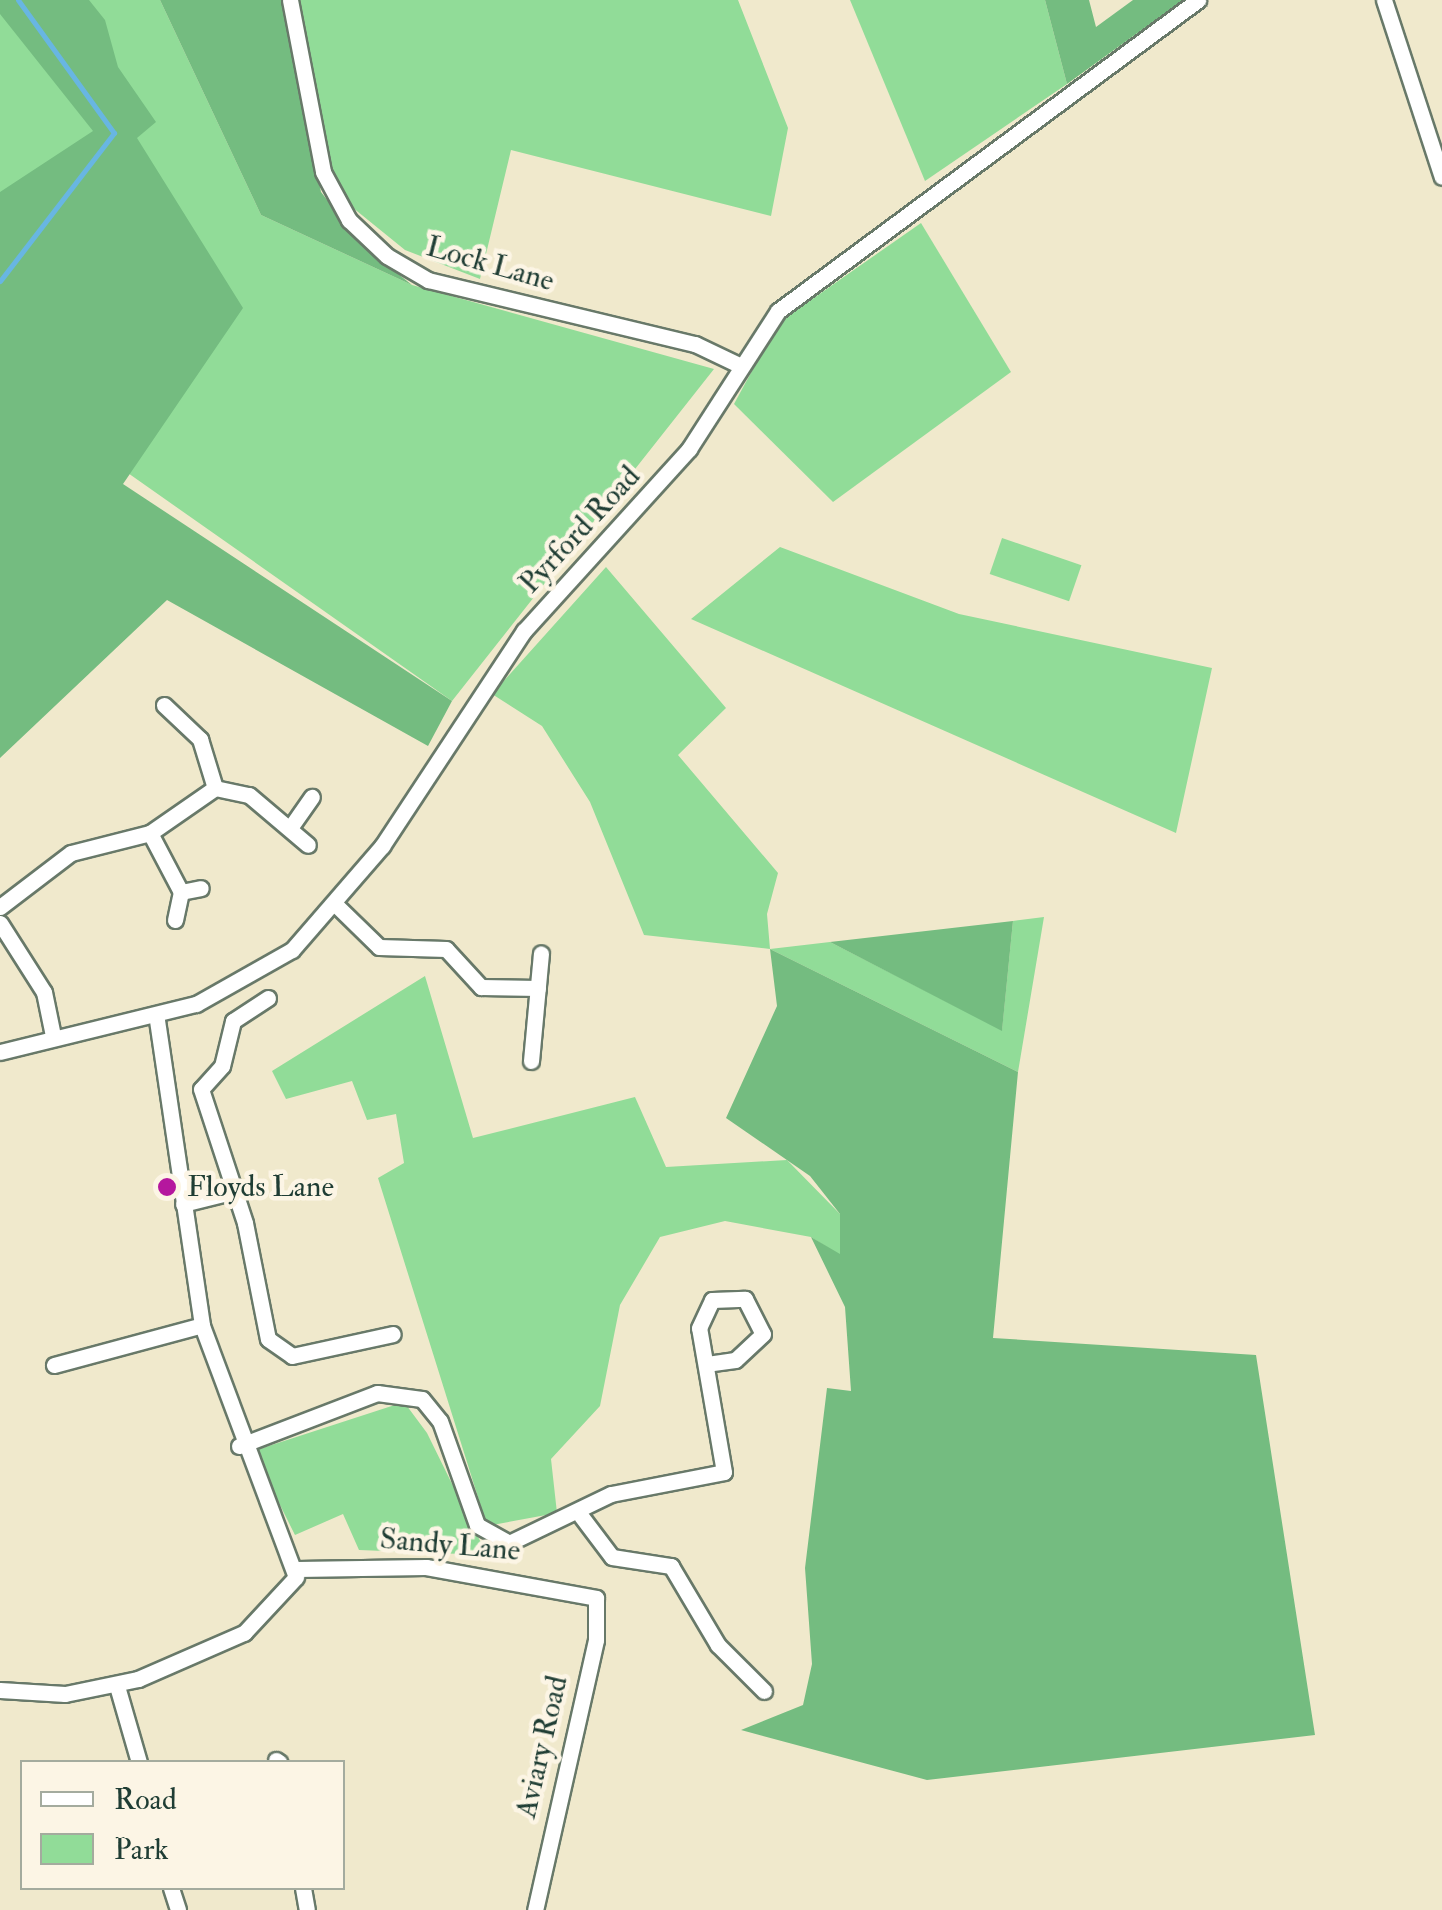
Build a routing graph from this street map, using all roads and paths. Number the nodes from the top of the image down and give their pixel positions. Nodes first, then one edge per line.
1 (290, 0) edge
2 (1198, 0) edge
3 (1384, 0) edge
4 (1442, 177) edge
5 (737, 364) junction
6 (164, 705) dead end
7 (215, 788) junction
8 (312, 797) dead end
9 (290, 828) junction
10 (150, 832) junction
11 (308, 845) dead end
12 (202, 888) dead end
13 (181, 892) junction
14 (336, 905) junction
15 (0, 908) edge
16 (175, 920) dead end
17 (0, 923) edge
18 (542, 953) dead end
19 (538, 988) junction
20 (268, 998) dead end
21 (156, 1016) junction
22 (53, 1036) junction
23 (0, 1052) edge
24 (531, 1061) dead end
25 (234, 1190) junction
26 (183, 1204) junction
27 (202, 1325) junction
28 (394, 1334) dead end
29 (707, 1364) junction
30 (54, 1365) dead end
31 (240, 1446) junction
32 (581, 1516) junction
33 (296, 1569) junction
34 (596, 1598) joint
35 (117, 1686) junction
36 (0, 1690) edge
37 (764, 1691) dead end
38 (138, 1760) edge
39 (535, 1910) edge

1 - 5 street, Lock Lane
2 - 5 street, Pyrford Road
3 - 4 street
5 - 14 street, Pyrford Road
6 - 7 street
7 - 9 street
7 - 10 street
8 - 9 street
9 - 11 street
10 - 13 street
10 - 15 street
12 - 13 street
13 - 16 street
14 - 19 street
14 - 21 street, Pyrford Road
17 - 22 street
18 - 19 street
19 - 24 street
20 - 25 street
21 - 22 street, Pyrford Road
21 - 26 street
22 - 23 street, Pyrford Road
25 - 26 street
25 - 28 street
26 - 27 street
27 - 30 street
27 - 31 street
29 - 29 street
29 - 32 street
31 - 32 street
31 - 33 street
32 - 37 street
33 - 34 street, Sandy Lane
33 - 35 street
34 - 39 street, Aviary Road
35 - 36 street
35 - 38 street

